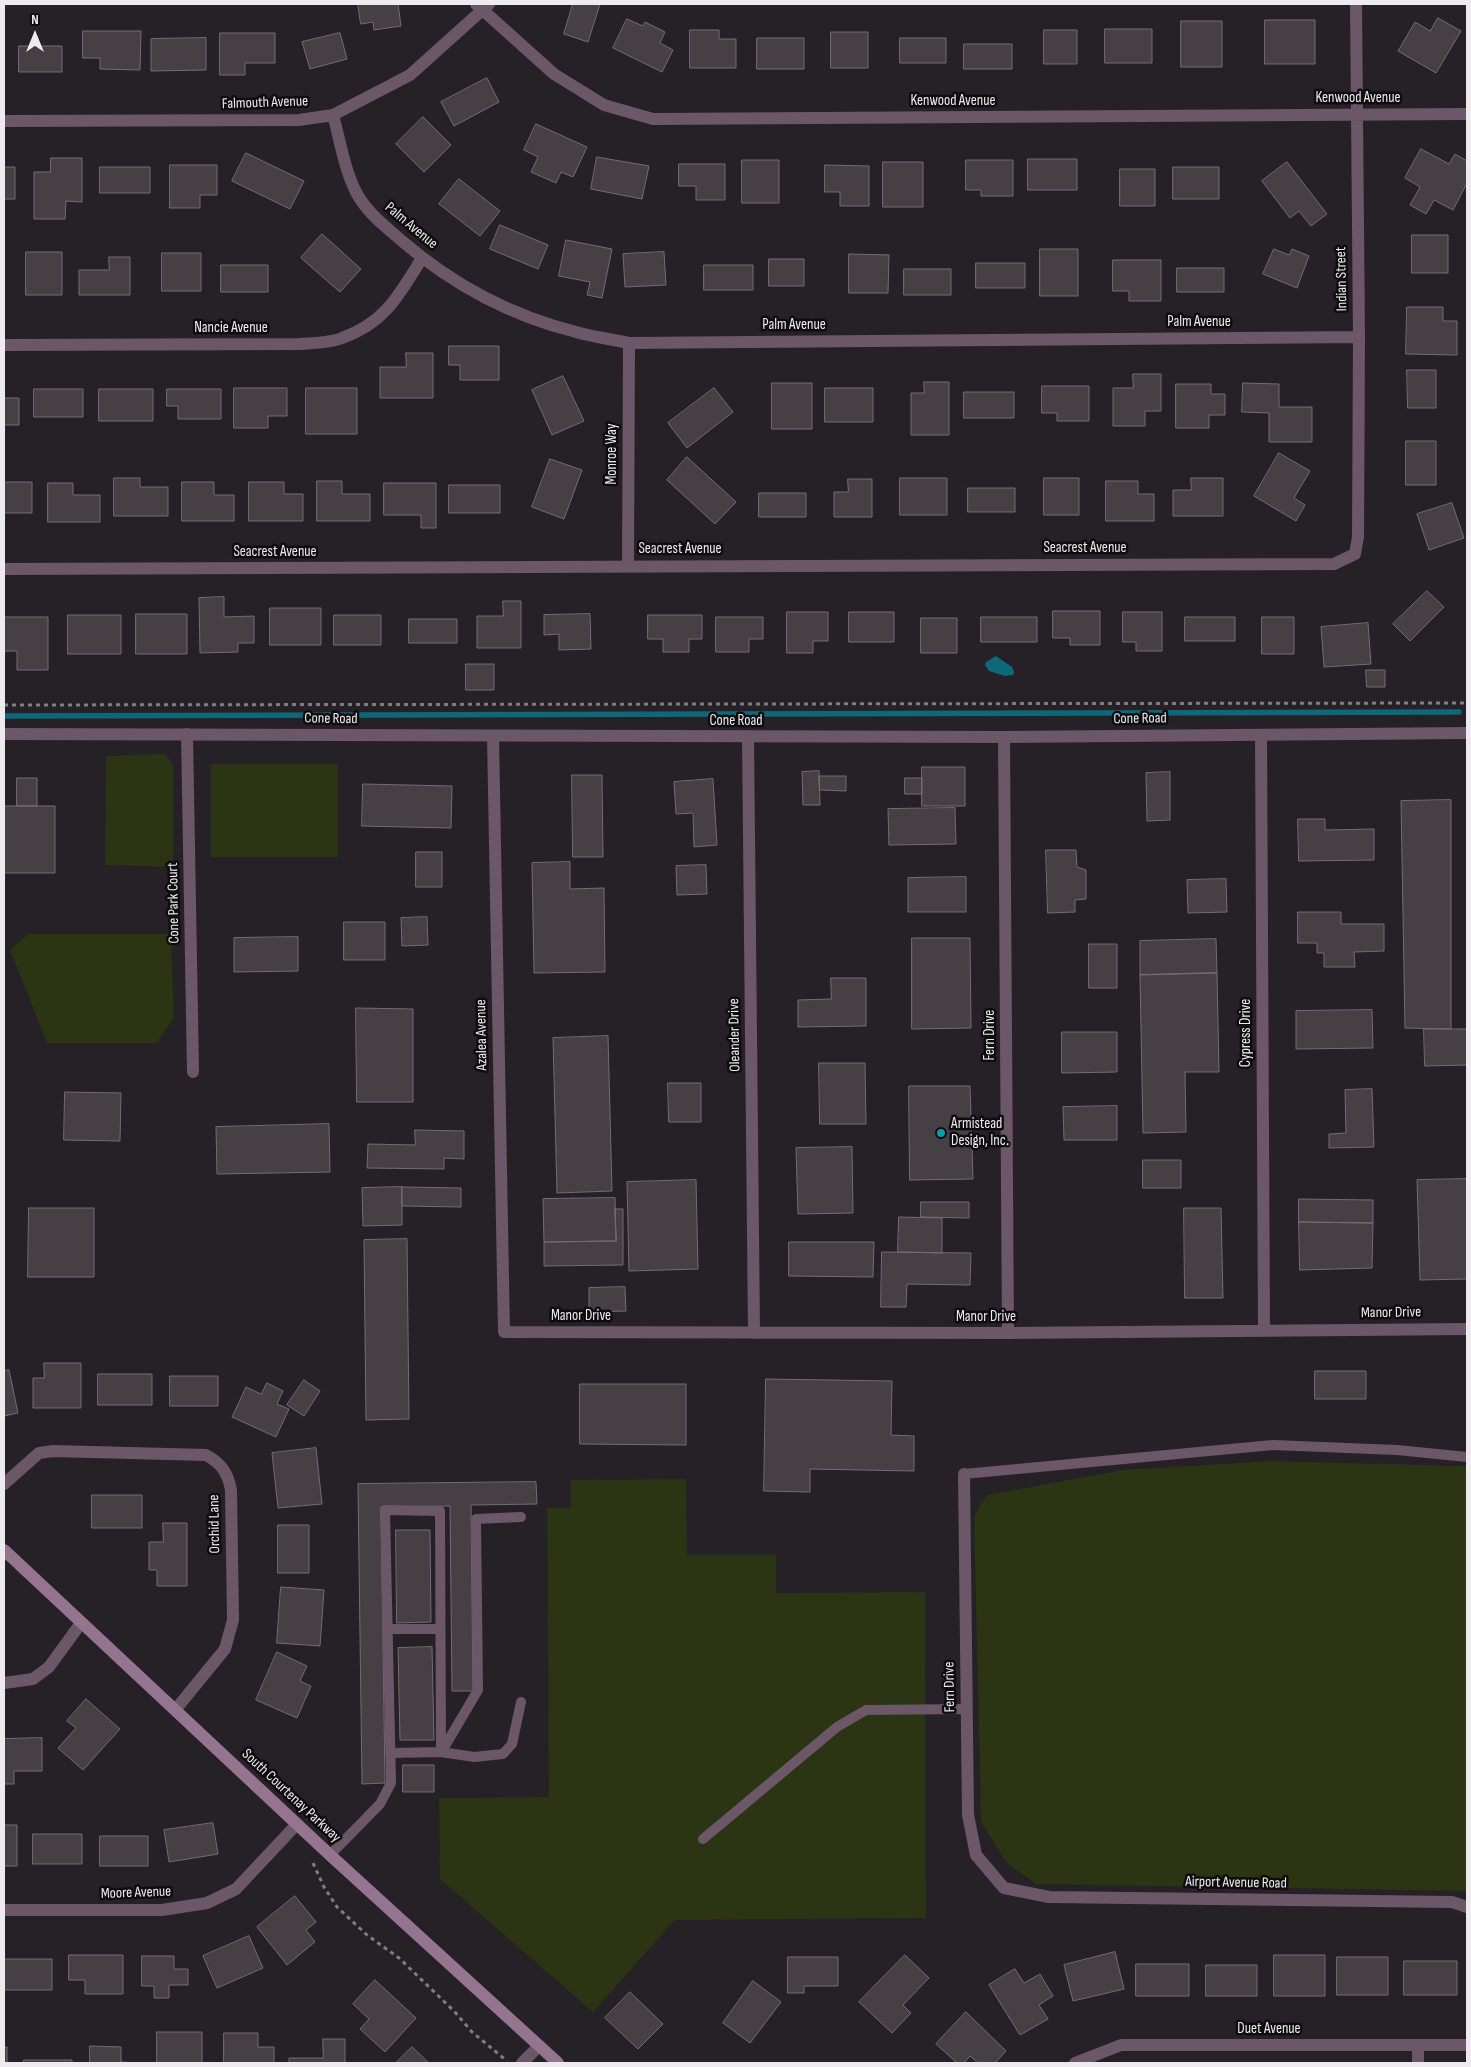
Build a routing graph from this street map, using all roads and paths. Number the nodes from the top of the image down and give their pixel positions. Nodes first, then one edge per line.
1 (1356, 4) edge
2 (482, 6) edge
3 (1356, 114) junction
4 (1467, 114) edge
5 (333, 115) junction
6 (4, 121) edge
7 (422, 258) junction
8 (1360, 337) junction
9 (629, 343) junction
10 (4, 345) edge
11 (1355, 554) joint
12 (628, 566) junction
13 (4, 570) edge
14 (1467, 703) edge
15 (4, 704) edge
16 (1467, 733) edge
17 (4, 734) edge
18 (187, 734) junction
19 (1261, 734) junction
20 (493, 736) junction
21 (748, 737) junction
22 (1004, 737) junction
23 (193, 1072) dead end
24 (1467, 1329) edge
25 (1264, 1331) junction
26 (504, 1332) joint
27 (754, 1333) junction
28 (1008, 1333) junction
29 (1467, 1457) edge
30 (964, 1474) joint
31 (4, 1484) edge
32 (521, 1517) dead end
33 (4, 1550) edge
34 (81, 1622) junction
35 (388, 1629) junction
36 (440, 1629) junction
37 (4, 1683) edge
38 (521, 1702) dead end
39 (967, 1708) junction
40 (176, 1709) junction
41 (441, 1752) junction
42 (390, 1753) junction
43 (297, 1824) junction
44 (703, 1839) dead end
45 (330, 1855) junction
46 (310, 1859) dead end
47 (1004, 1888) joint
48 (1467, 1908) edge
49 (4, 1910) edge
50 (1418, 2045) junction
51 (1467, 2045) edge
52 (539, 2046) junction
53 (510, 2063) edge
54 (522, 2063) edge
55 (558, 2063) edge
56 (1075, 2063) edge
57 (1418, 2063) edge

1 - 3 street, Indian Street
2 - 3 street, Kenwood Avenue
2 - 5 street, Falmouth Avenue
3 - 4 street, Kenwood Avenue
3 - 8 street, Indian Street
5 - 6 street, Falmouth Avenue
5 - 7 street, Palm Avenue
7 - 9 street, Palm Avenue
7 - 10 street, Nancie Avenue
8 - 9 street, Palm Avenue
8 - 11 street, Indian Street
9 - 12 street, Monroe Way
11 - 12 street, Seacrest Avenue
12 - 13 street, Seacrest Avenue
14 - 15 path
16 - 19 street, Cone Road
17 - 18 street, Cone Road
18 - 20 street, Cone Road
18 - 23 street, Cone Park Court
19 - 22 street, Cone Road
19 - 25 street, Cypress Drive
20 - 21 street, Cone Road
20 - 26 street, Azalea Avenue
21 - 22 street, Cone Road
21 - 27 street, Oleander Drive
22 - 28 street, Fern Drive
24 - 25 street, Manor Drive
25 - 28 street, Manor Drive
26 - 27 street, Manor Drive
27 - 28 street, Manor Drive
29 - 30 lane
30 - 39 street, Fern Drive
31 - 40 street, Orchid Lane
32 - 41 lane
33 - 34 main road, South Courtenay Parkway
34 - 37 street
34 - 40 main road, South Courtenay Parkway
35 - 36 lane
35 - 36 lane
35 - 42 lane
36 - 41 lane
38 - 41 lane
39 - 44 lane
39 - 47 street, Fern Drive
40 - 43 main road, South Courtenay Parkway
41 - 42 lane
42 - 45 lane
43 - 45 main road, South Courtenay Parkway
43 - 49 street, Moore Avenue
45 - 52 main road, South Courtenay Parkway
46 - 53 path
47 - 48 street, Airport Avenue Road
50 - 51 street, Duet Avenue
50 - 56 street, Duet Avenue
50 - 57 street
52 - 54 street
52 - 55 main road, South Courtenay Parkway

